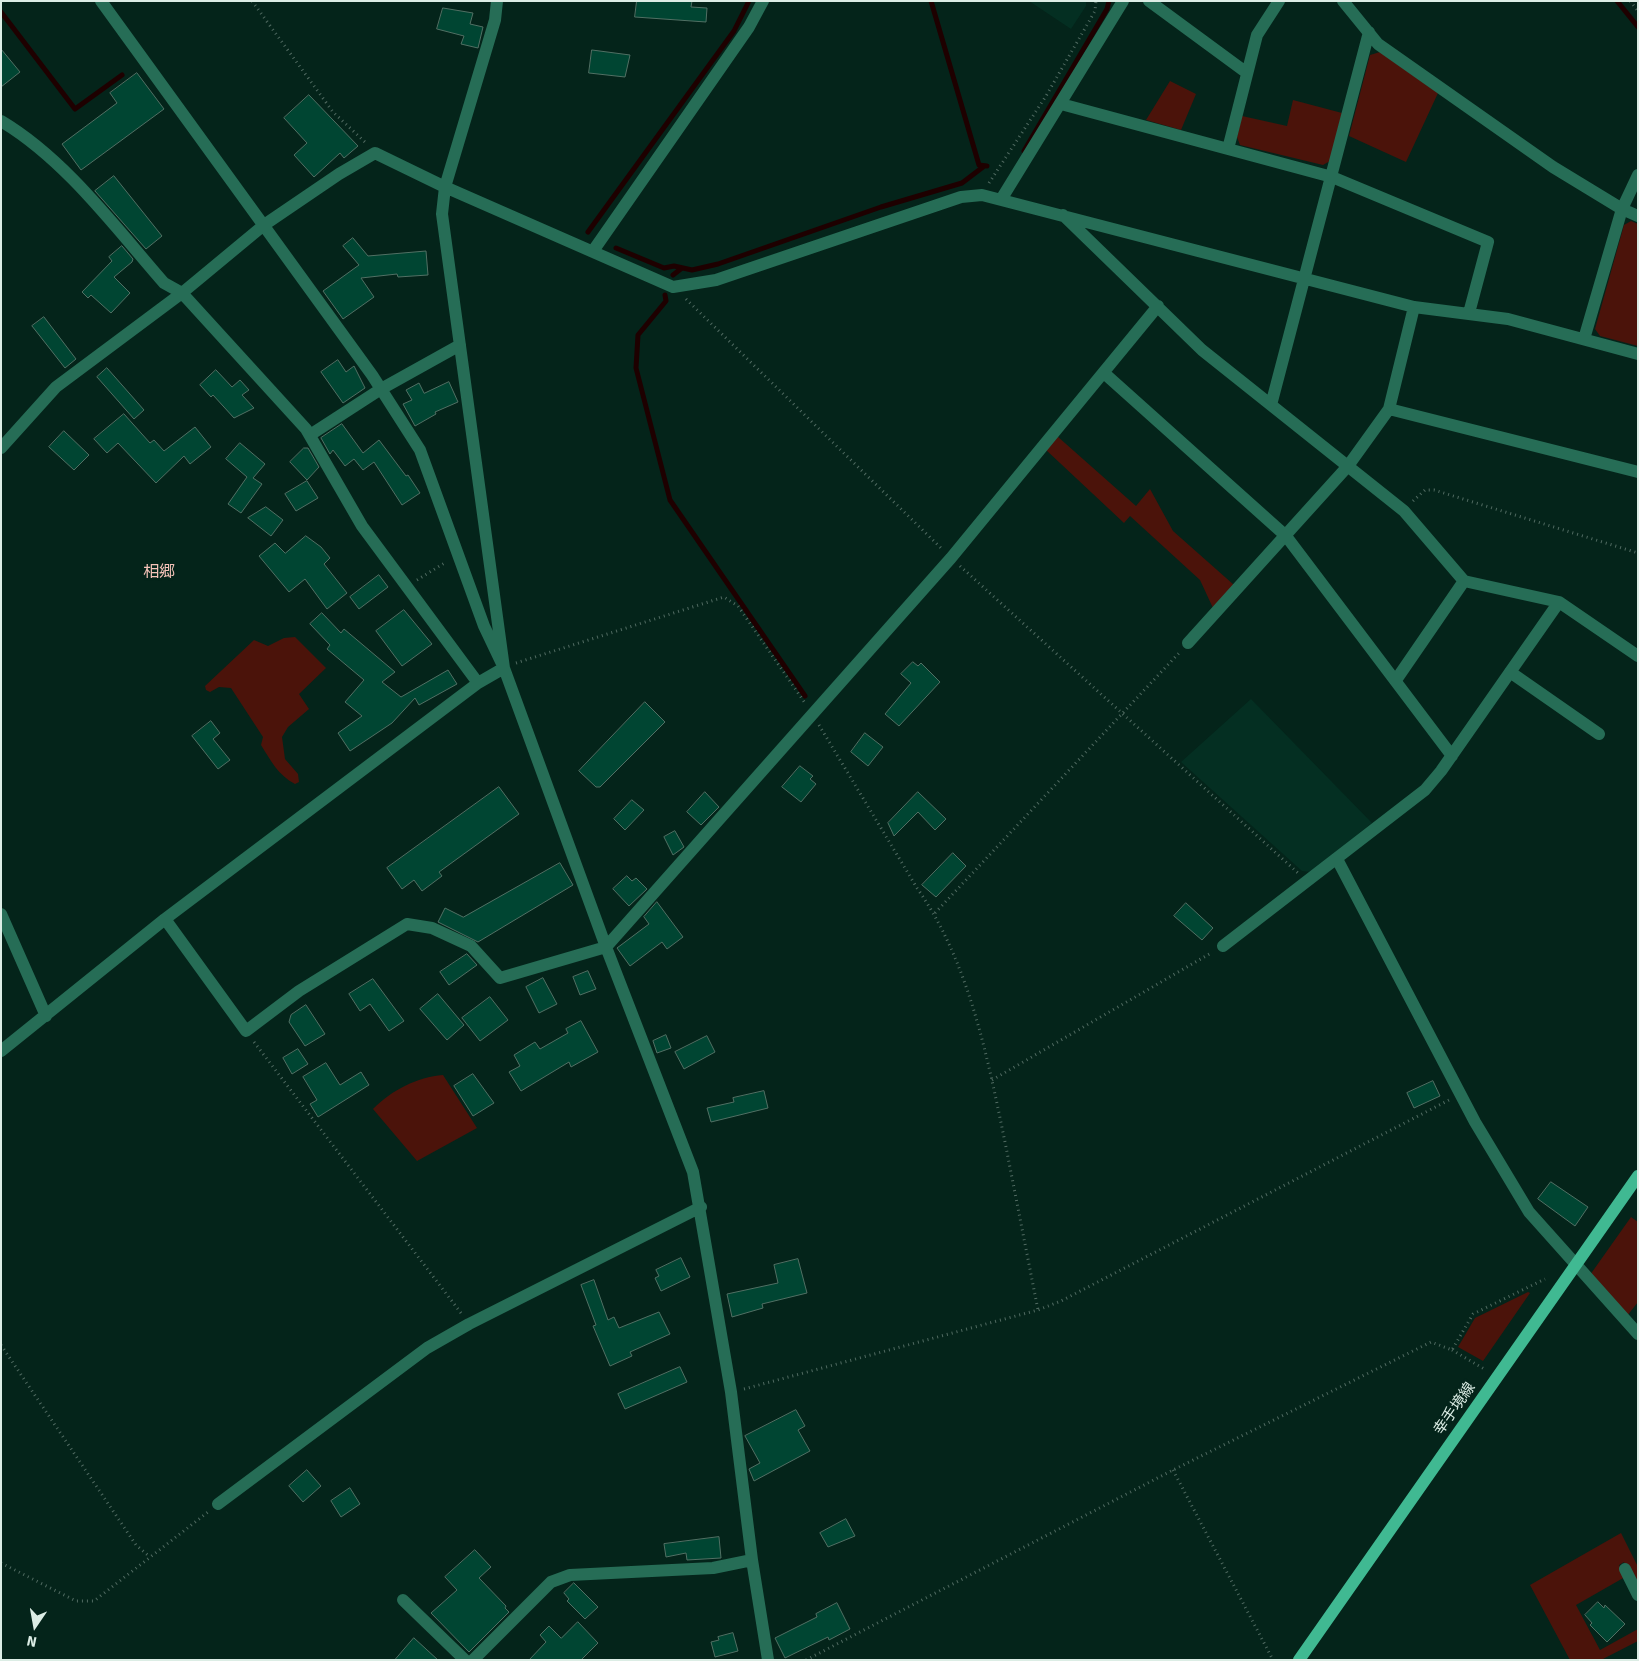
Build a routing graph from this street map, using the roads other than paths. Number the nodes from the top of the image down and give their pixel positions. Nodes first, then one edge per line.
1 (101, 1) edge
2 (497, 1) edge
3 (763, 1) edge
4 (1123, 1) edge
5 (1149, 1) edge
6 (1279, 1) edge
7 (1343, 1) edge
8 (1369, 32) junction
9 (1247, 73) junction
10 (1061, 104) junction
11 (1, 121) edge
12 (1228, 149) junction
13 (1638, 175) edge
14 (1332, 177) junction
15 (445, 187) junction
16 (1002, 198) junction
17 (1622, 209) junction
18 (1062, 214) junction
19 (1638, 216) edge
20 (264, 225) junction
21 (594, 251) junction
22 (1306, 278) junction
23 (182, 293) junction
24 (1158, 306) junction
25 (1414, 307) junction
26 (1469, 313) junction
27 (1584, 339) junction
28 (460, 345) junction
29 (1638, 354) edge
30 (1104, 373) junction
31 (381, 389) junction
32 (1271, 405) junction
33 (1389, 409) junction
34 (310, 435) junction
35 (1, 448) edge
36 (1348, 466) junction
37 (1638, 472) edge
38 (1286, 536) junction
39 (1464, 581) junction
40 (1558, 602) junction
41 (1188, 643) road end
42 (1638, 656) edge
43 (504, 668) junction
44 (1510, 672) junction
45 (1396, 680) junction
46 (478, 683) junction
47 (1599, 734) dead end
48 (1452, 756) junction
49 (1338, 859) junction
50 (1, 914) edge
51 (165, 919) junction
52 (1223, 946) road end
53 (606, 947) junction
54 (46, 1016) junction
55 (1, 1051) edge
56 (1638, 1176) edge
57 (701, 1207) junction
58 (1575, 1265) junction
59 (1638, 1334) edge
60 (218, 1504) road end
61 (752, 1560) junction
62 (1624, 1569) dead end
63 (1638, 1595) edge
64 (403, 1600) dead end
65 (465, 1660) edge
66 (473, 1660) edge
67 (768, 1660) edge
68 (1299, 1660) edge

1 - 20 street
2 - 15 street
3 - 21 street
4 - 10 street
5 - 9 street
6 - 9 street
7 - 8 street
8 - 14 street
8 - 17 street
9 - 12 street
10 - 12 street
10 - 16 street
11 - 23 street
12 - 14 street
13 - 17 street
14 - 22 street
14 - 26 street
15 - 20 street
15 - 21 street
15 - 28 street
16 - 18 street
16 - 21 street
17 - 19 street
17 - 27 street
18 - 22 street
18 - 24 street
20 - 23 street
20 - 31 street
22 - 25 street
22 - 32 street
23 - 34 street
23 - 35 street
24 - 30 street
24 - 32 street
25 - 26 street
25 - 33 street
26 - 27 street
27 - 29 street
28 - 31 street
28 - 43 street
30 - 38 street
30 - 53 street
31 - 34 street
31 - 43 street
32 - 36 street
33 - 36 street
33 - 37 street
34 - 46 street
36 - 38 street
36 - 39 street
38 - 41 street
38 - 45 street
39 - 40 street
39 - 45 street
40 - 42 street
40 - 44 street
43 - 46 street
43 - 53 street
44 - 47 street
44 - 48 street
45 - 48 street
46 - 51 street
48 - 49 street
49 - 52 street
49 - 58 street
50 - 54 street
51 - 53 street
51 - 54 street
53 - 57 street
54 - 55 street
56 - 58 main road, 幸手境線
57 - 60 street
57 - 61 street
58 - 59 street
58 - 68 main road, 幸手境線
61 - 66 street
61 - 67 street
62 - 63 street
64 - 65 street

